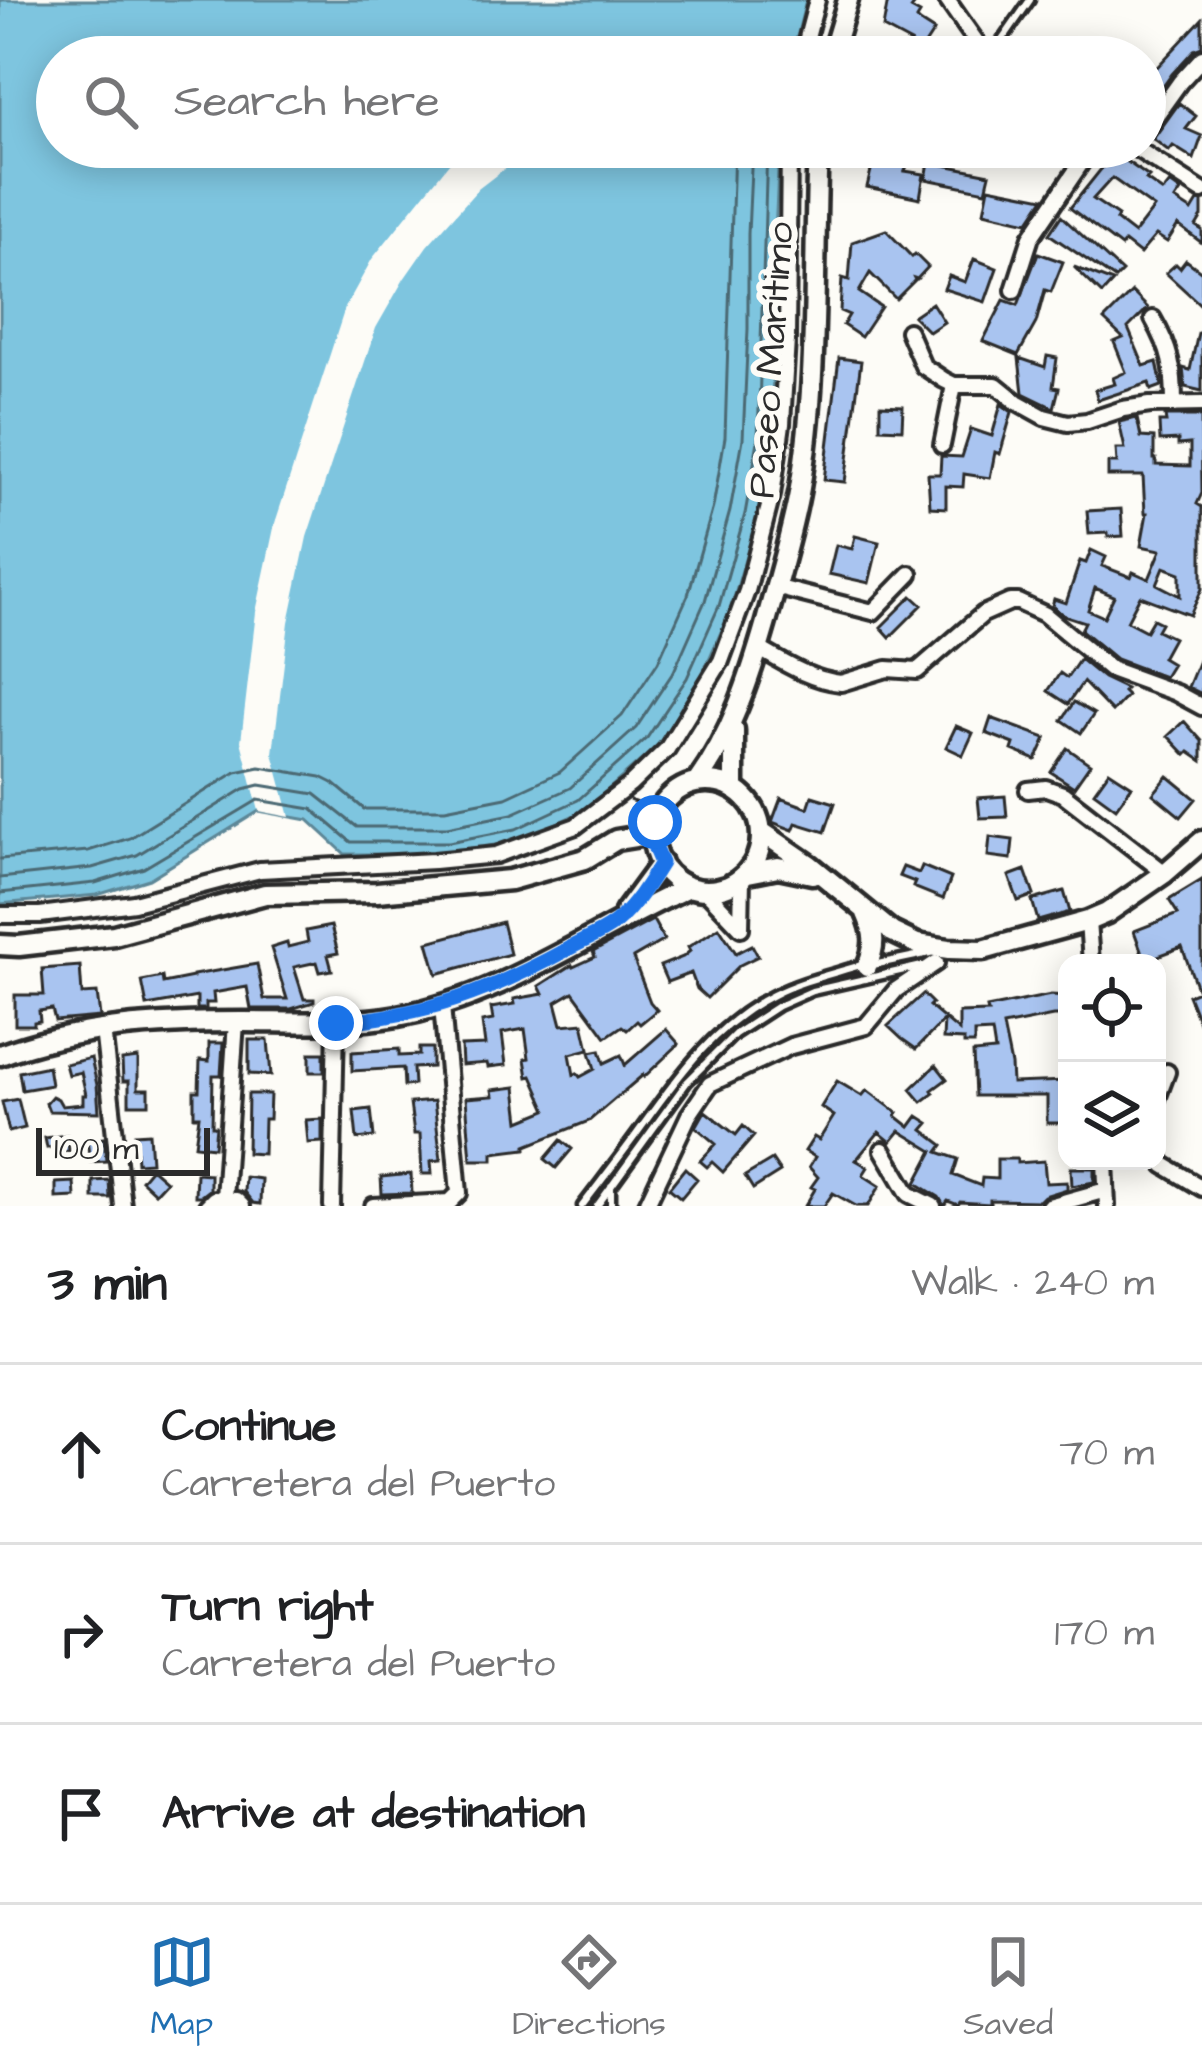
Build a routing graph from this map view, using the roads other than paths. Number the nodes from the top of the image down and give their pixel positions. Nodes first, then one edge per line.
1 (818, 0) edge
2 (848, 0) edge
3 (947, 0) edge
4 (1030, 0) edge
5 (808, 36) edge
6 (837, 36) edge
7 (974, 36) edge
8 (1004, 36) edge
9 (1202, 58) edge
10 (1166, 102) edge
11 (789, 168) edge
12 (818, 168) edge
13 (1077, 168) edge
14 (1166, 168) edge
15 (1202, 191) edge
16 (1014, 290) dead end
17 (1153, 319) dead end
18 (908, 331) dead end
19 (954, 385) junction
20 (1202, 404) edge
21 (1174, 405) junction
22 (942, 446) dead end
23 (910, 574) dead end
24 (776, 587) junction
25 (758, 648) junction
26 (1202, 707) edge
27 (735, 713) junction
28 (698, 782) junction
29 (734, 788) junction
30 (1028, 790) dead end
31 (762, 832) junction
32 (653, 834) junction
33 (1202, 842) edge
34 (661, 863) junction
35 (1166, 873) junction
36 (745, 875) junction
37 (822, 877) junction
38 (697, 888) junction
39 (866, 913) junction
40 (0, 915) edge
41 (1088, 921) junction
42 (614, 924) junction
43 (0, 945) edge
44 (1090, 954) edge
45 (942, 956) junction
46 (867, 966) junction
47 (442, 1006) junction
48 (236, 1022) junction
49 (336, 1023) junction
50 (103, 1029) junction
51 (0, 1055) edge
52 (883, 1150) dead end
53 (1166, 1166) edge
54 (602, 1179) junction
55 (611, 1185) junction
56 (1202, 1188) edge
57 (224, 1198) junction
58 (1107, 1198) edge
59 (649, 1204) edge
60 (122, 1206) edge
61 (207, 1206) edge
62 (242, 1206) edge
63 (332, 1206) edge
64 (373, 1206) edge
65 (582, 1206) edge
66 (597, 1206) edge
67 (611, 1206) edge
68 (933, 1206) edge
69 (1048, 1206) edge

1 - 5 street
2 - 6 main road
3 - 7 street
4 - 8 lane
9 - 10 street
11 - 40 street
12 - 24 main road, Paseo Marítimo
13 - 16 street
14 - 15 street
17 - 21 street
18 - 19 street
19 - 21 street
19 - 22 street
20 - 21 street
23 - 24 street
24 - 25 main road, Paseo Marítimo
25 - 26 street
25 - 27 main road, Paseo Marítimo
27 - 28 main road, Paseo Marítimo
27 - 29 main road, Paseo Marítimo
28 - 29 main road
28 - 32 main road
29 - 31 main road
30 - 35 street
31 - 36 main road
31 - 37 main road
32 - 34 main road
32 - 43 main road
33 - 35 main road
34 - 38 main road
34 - 42 main road
35 - 41 main road
36 - 37 main road
36 - 38 main road
36 - 38 street
37 - 39 main road
38 - 42 main road
39 - 45 main road
39 - 46 main road
41 - 44 street
41 - 45 main road
42 - 47 main road
45 - 46 lane
45 - 55 lane
45 - 59 street
46 - 54 lane
47 - 49 main road
47 - 64 street
48 - 49 main road
48 - 50 main road
48 - 57 street
49 - 63 street
50 - 51 main road
50 - 60 street
52 - 68 street
53 - 56 street
54 - 55 lane
54 - 65 lane
55 - 66 lane
55 - 67 lane
57 - 61 street
57 - 62 street
58 - 69 street

